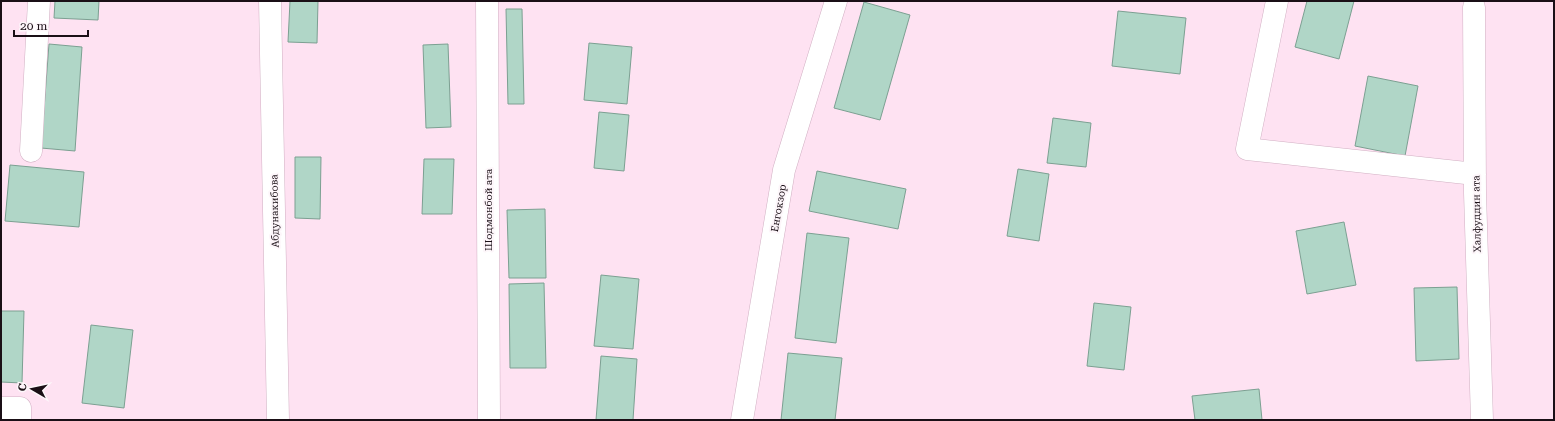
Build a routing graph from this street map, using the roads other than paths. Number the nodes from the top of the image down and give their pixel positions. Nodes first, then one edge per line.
1 (39, 1) edge
2 (270, 1) edge
3 (487, 1) edge
4 (836, 1) edge
5 (1277, 1) edge
6 (1474, 8) dead end
7 (31, 151) dead end
8 (1475, 174) junction
9 (1, 408) edge
10 (20, 420) edge
11 (278, 420) edge
12 (489, 420) edge
13 (742, 420) edge
14 (1482, 420) edge

1 - 7 street
2 - 11 street, Абдунакибова
3 - 12 street, Шодмонбой ата
4 - 13 street, Енгокзор
5 - 8 street
6 - 8 street, Халфуддин ата
8 - 14 street, Халфуддин ата
9 - 10 street

